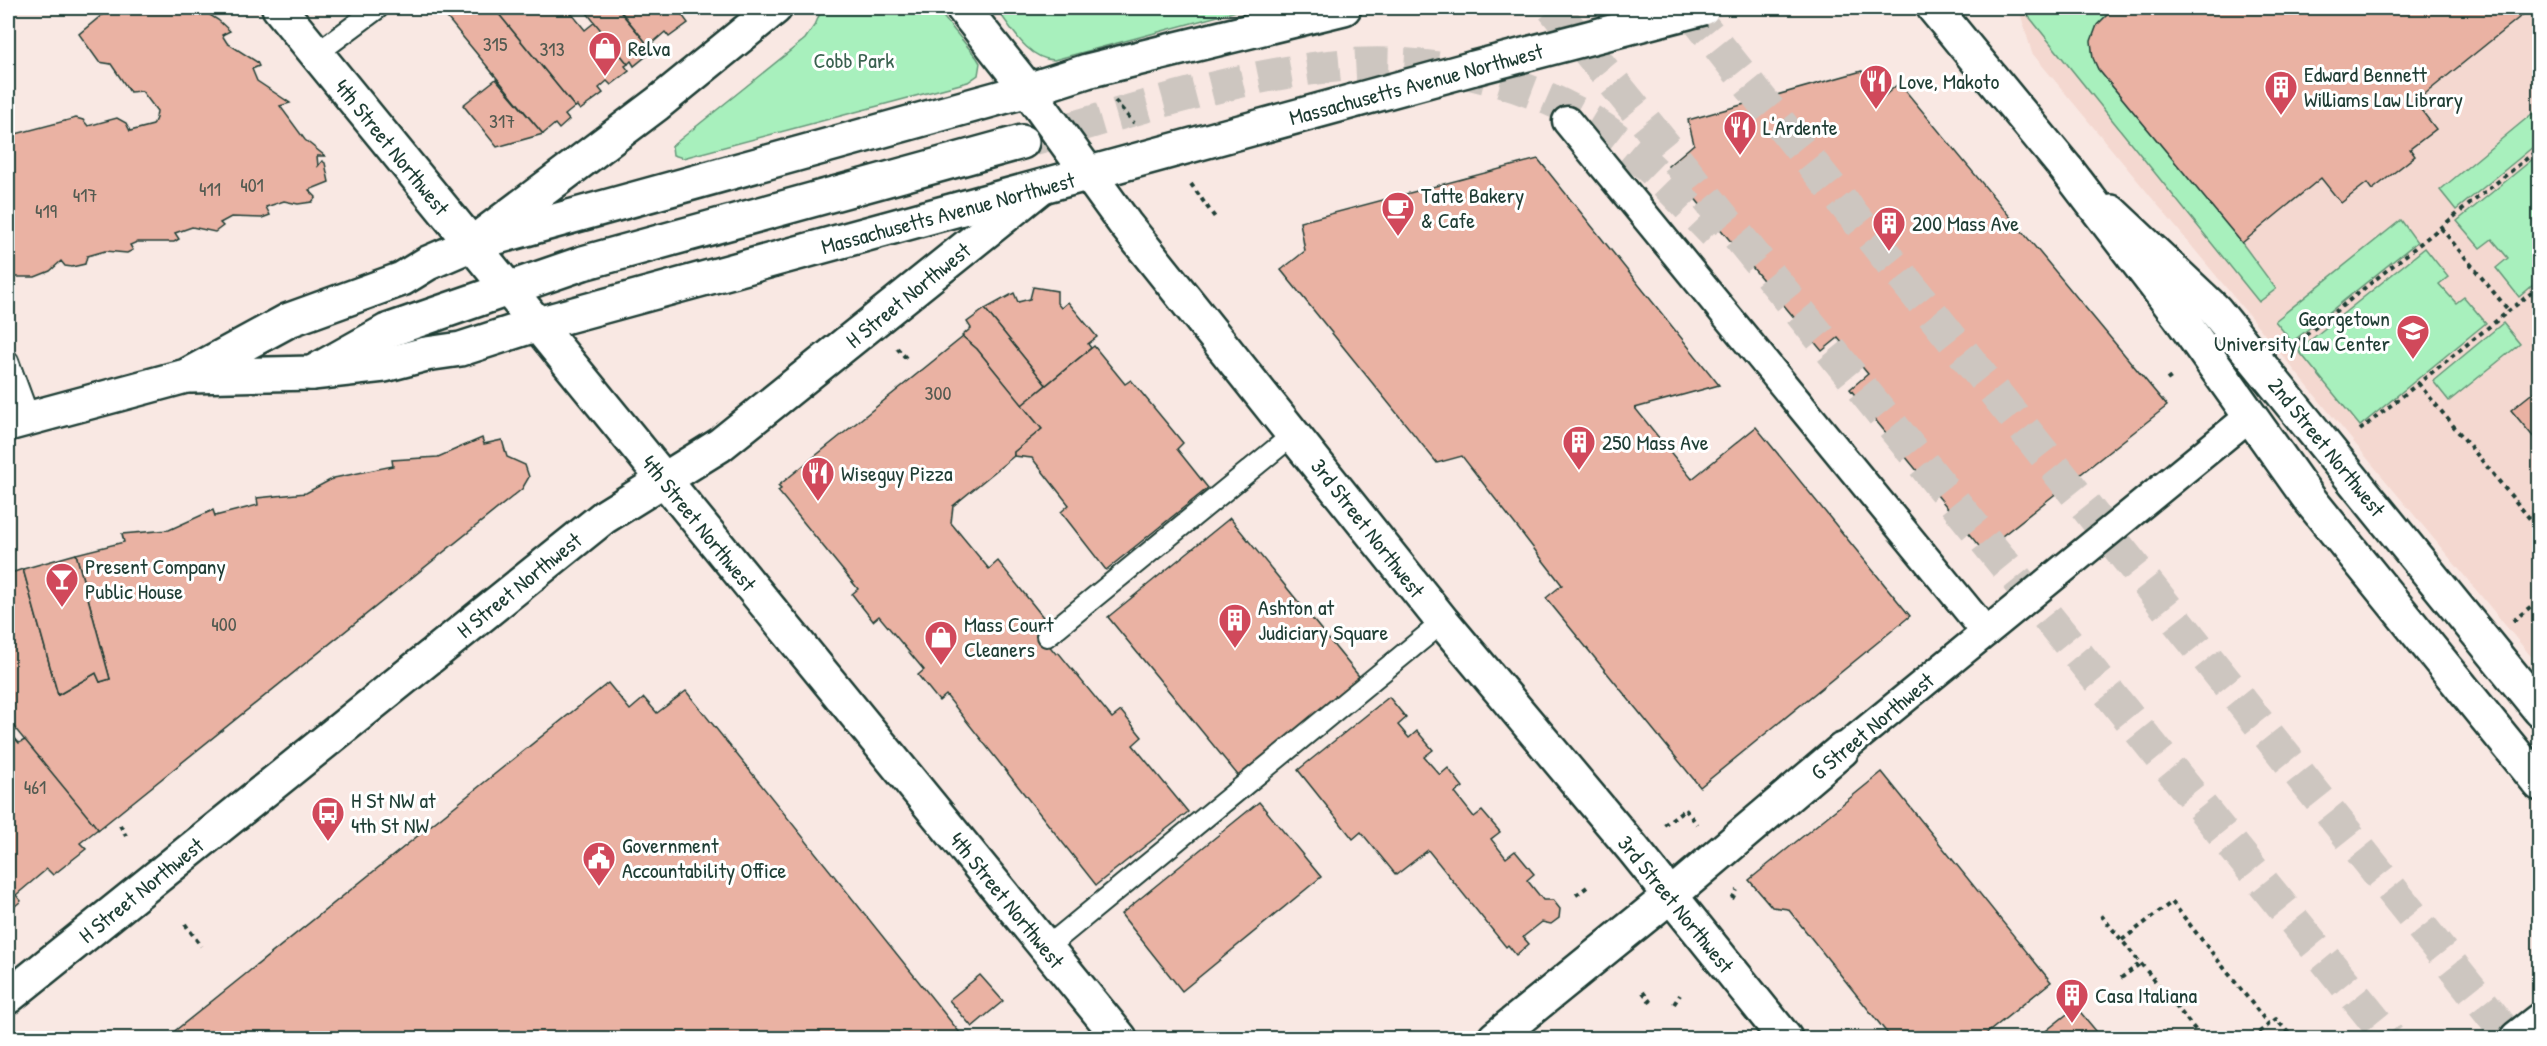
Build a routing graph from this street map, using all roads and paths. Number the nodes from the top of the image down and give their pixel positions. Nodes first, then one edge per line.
1 (279, 8) edge
2 (378, 8) edge
3 (775, 8) edge
4 (963, 8) edge
5 (1344, 8) edge
6 (1703, 8) edge
7 (1934, 8) edge
8 (316, 54) junction
9 (1028, 90) junction
10 (1109, 94) dead end
11 (1567, 121) dead end
12 (1140, 129) dead end
13 (1022, 142) tunnel mouth
14 (2540, 148) edge
15 (2068, 171) junction
16 (1090, 175) junction
17 (1189, 180) dead end
18 (1041, 187) junction
19 (1216, 219) dead end
20 (2441, 228) junction
21 (472, 244) junction
22 (2540, 286) edge
23 (509, 288) junction
24 (2509, 310) junction
25 (538, 324) junction
26 (895, 345) dead end
27 (2288, 350) dead end
28 (906, 358) dead end
29 (8, 362) edge
30 (312, 374) junction
31 (186, 376) junction
32 (2171, 377) dead end
33 (2167, 380) dead end
34 (2418, 383) junction
35 (2250, 416) junction
36 (18, 420) edge
37 (1294, 434) junction
38 (2355, 434) dead end
39 (664, 480) junction
40 (2540, 531) edge
41 (2540, 599) edge
42 (1443, 622) junction
43 (2507, 626) dead end
44 (1986, 632) junction
45 (1047, 636) dead end
46 (2540, 710) edge
47 (1842, 750) joint
48 (2540, 784) edge
49 (120, 825) dead end
50 (1664, 825) dead end
51 (1698, 825) dead end
52 (126, 836) dead end
53 (1590, 885) dead end
54 (1576, 895) dead end
55 (1670, 896) junction
56 (2101, 915) dead end
57 (185, 924) dead end
58 (2122, 940) junction
59 (201, 946) dead end
60 (1046, 948) junction
61 (2140, 963) junction
62 (2121, 978) dead end
63 (1643, 992) dead end
64 (1680, 995) dead end
65 (8, 998) edge
66 (1651, 1003) dead end
67 (1674, 1004) dead end
68 (2540, 1020) edge
69 (2269, 1025) junction
70 (1120, 1038) edge
71 (1495, 1038) edge
72 (1785, 1038) edge
73 (2202, 1038) edge
74 (2252, 1038) edge
75 (2293, 1038) edge
76 (2517, 1038) edge

1 - 8 main road, 4th Street Northwest
2 - 8 lane
3 - 21 main road
4 - 9 main road, 3rd Street Northwest
5 - 9 main road, Massachusetts Avenue Northwest
6 - 16 main road, Massachusetts Avenue Northwest, bridge
7 - 15 main road, 2nd Street Northwest
8 - 21 main road, 4th Street Northwest
9 - 16 main road, 3rd Street Northwest
9 - 21 main road, Massachusetts Avenue Northwest
10 - 12 path
11 - 44 street
13 - 23 main road
14 - 20 path
15 - 35 main road
15 - 46 main road, 2nd Street Northwest
16 - 18 main road, Massachusetts Avenue Northwest
16 - 37 main road, 3rd Street Northwest
17 - 19 path
18 - 25 main road, Massachusetts Avenue Northwest
18 - 39 main road, H Street Northwest
20 - 24 path
20 - 27 path
21 - 23 main road, 4th Street Northwest
21 - 31 main road, Massachusetts Avenue Northwest
22 - 24 path
23 - 25 main road, 4th Street Northwest
23 - 30 main road
24 - 34 path
25 - 30 main road, Massachusetts Avenue Northwest
25 - 39 main road, 4th Street Northwest
26 - 28 path
29 - 36 lane
30 - 31 main road, Massachusetts Avenue Northwest
31 - 36 main road, Massachusetts Avenue Northwest
32 - 33 path
34 - 38 path
34 - 40 path
35 - 44 street, G Street Northwest
35 - 48 main road
37 - 42 main road, 3rd Street Northwest
37 - 45 lane
39 - 60 main road, 4th Street Northwest
39 - 65 main road, H Street Northwest
41 - 43 path
42 - 55 main road, 3rd Street Northwest
42 - 60 lane
44 - 47 street, G Street Northwest
47 - 55 main road, G Street Northwest
49 - 52 path
50 - 51 path
53 - 54 path
55 - 71 main road, G Street Northwest
55 - 72 main road, 3rd Street Northwest
56 - 58 path
57 - 59 path
58 - 61 path
58 - 69 path
60 - 70 main road, 4th Street Northwest
61 - 62 path
61 - 73 path
63 - 66 path
64 - 67 path
68 - 76 main road
69 - 74 path
69 - 75 path

